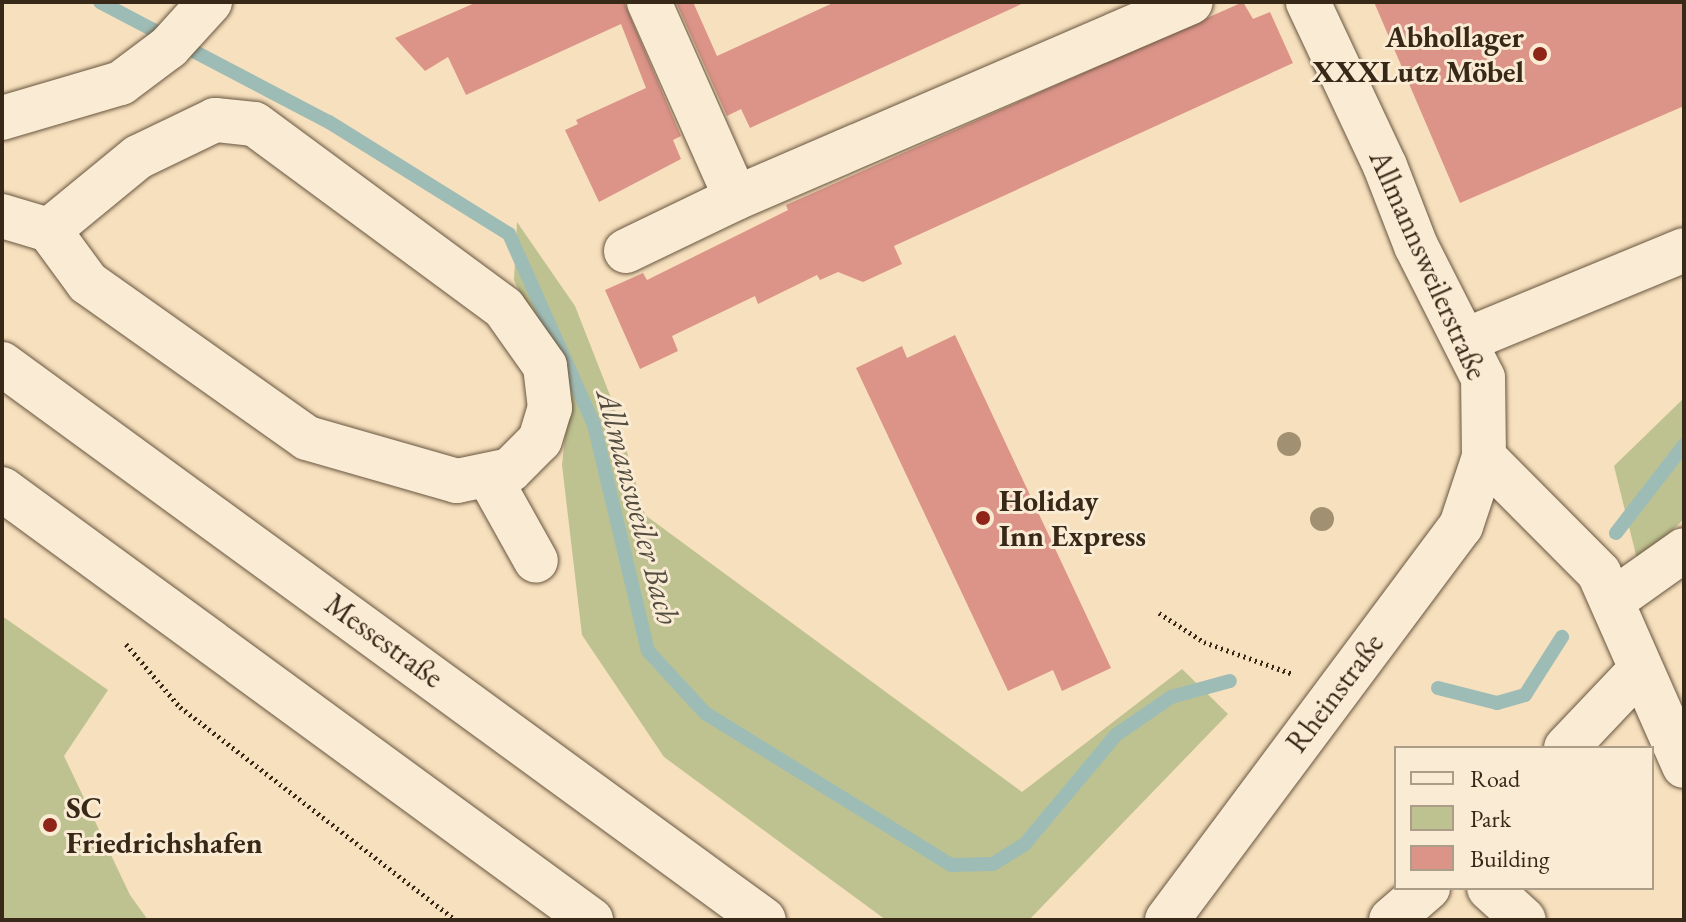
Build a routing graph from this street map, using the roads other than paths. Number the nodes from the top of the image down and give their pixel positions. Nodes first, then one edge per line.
1 (649, 2) edge
2 (1191, 2) edge
3 (1308, 2) edge
4 (189, 27) edge
5 (2, 118) edge
6 (736, 198) junction
7 (2, 216) edge
8 (49, 230) junction
9 (1684, 250) edge
10 (626, 251) dead end
11 (1466, 340) junction
12 (2, 364) edge
13 (1484, 457) junction
14 (488, 475) junction
15 (2, 489) edge
16 (1684, 550) edge
17 (536, 561) dead end
18 (1612, 601) junction
19 (1640, 670) junction
20 (1568, 746) edge
21 (1684, 766) edge
22 (1426, 890) edge
23 (1491, 890) edge
24 (591, 920) edge
25 (764, 920) edge
26 (1167, 920) edge
27 (1391, 920) edge
28 (1524, 920) edge

1 - 6 street
2 - 6 street
3 - 11 street, Allmannsweilerstraße
4 - 5 street
6 - 10 street
7 - 8 street
8 - 14 street
8 - 14 street
9 - 11 street
11 - 13 street, Allmannsweilerstraße
12 - 25 street, Messestraße
13 - 18 street
13 - 26 street, Rheinstraße
14 - 17 street
15 - 24 street
16 - 18 street
18 - 19 street
19 - 20 street
19 - 21 street
22 - 27 street
23 - 28 street

